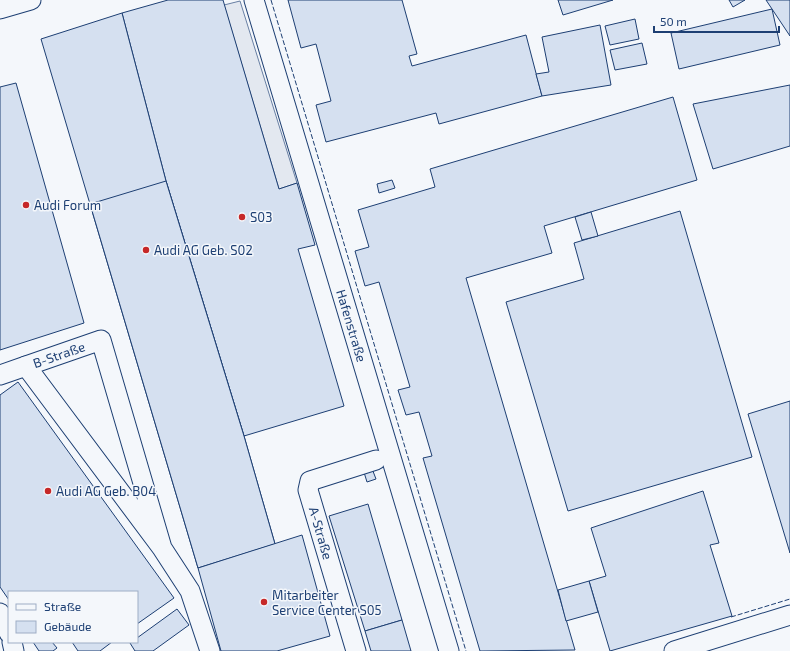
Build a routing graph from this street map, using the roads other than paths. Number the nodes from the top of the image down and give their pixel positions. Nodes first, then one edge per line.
1 (31, 0) edge
2 (254, 0) edge
3 (0, 9) edge
4 (26, 366) junction
5 (0, 375) edge
6 (376, 460) dead end
7 (162, 548) junction
8 (0, 613) edge
9 (790, 615) edge
10 (8, 631) edge
11 (210, 651) edge
12 (356, 651) edge
13 (449, 651) edge
14 (674, 651) edge

1 - 3 street
2 - 13 street, Hafenstraße
4 - 5 street
4 - 7 street, B-Straße
4 - 7 street, B-Straße
6 - 12 street, A-Straße
7 - 11 street, B-Straße
8 - 10 street
9 - 14 street

